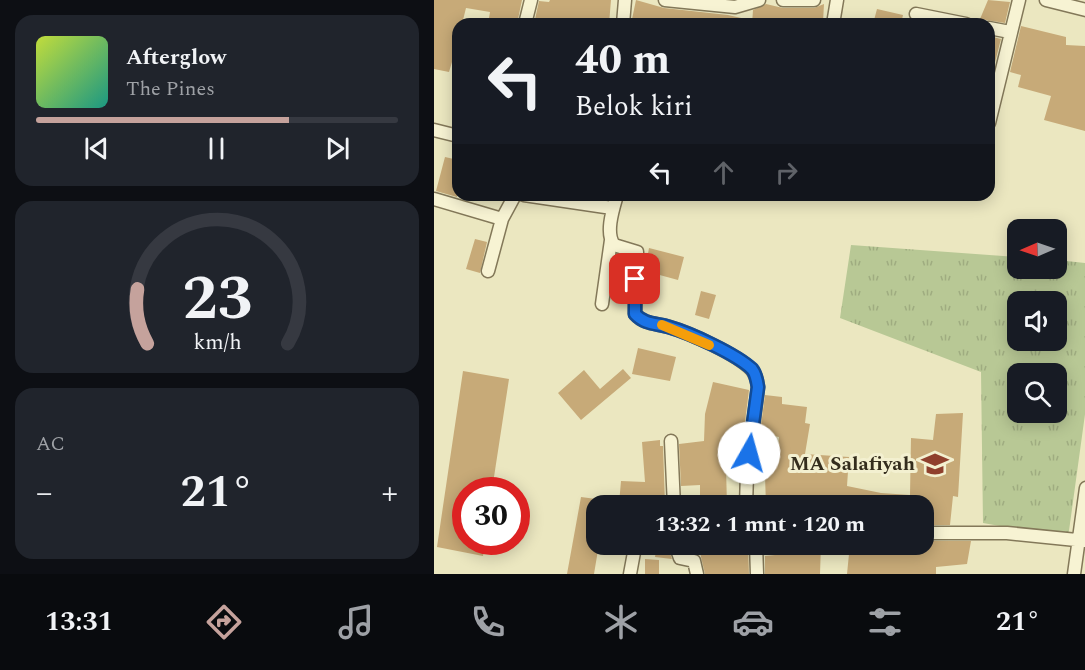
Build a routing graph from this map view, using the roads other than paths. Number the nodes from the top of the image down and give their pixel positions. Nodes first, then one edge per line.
1 (532, 0) edge
2 (625, 0) edge
3 (665, 0) edge
4 (758, 0) edge
5 (783, 0) edge
6 (814, 0) edge
7 (821, 0) edge
8 (836, 0) edge
9 (1019, 0) edge
10 (1046, 0) edge
11 (1085, 10) edge
12 (916, 15) dead end
13 (527, 18) edge
14 (624, 18) edge
15 (834, 18) edge
16 (933, 18) edge
17 (995, 29) edge
18 (1010, 32) junction
19 (995, 97) edge
20 (434, 130) edge
21 (452, 134) edge
22 (434, 199) edge
23 (512, 201) edge
24 (565, 201) edge
25 (615, 201) edge
26 (612, 208) junction
27 (502, 219) junction
28 (611, 240) junction
29 (488, 271) dead end
30 (602, 304) dead end
31 (671, 441) dead end
32 (1085, 489) edge
33 (673, 495) edge
34 (746, 495) edge
35 (934, 533) edge
36 (1082, 541) edge
37 (634, 555) edge
38 (679, 555) edge
39 (756, 555) edge
40 (630, 574) edge
41 (697, 574) edge
42 (757, 574) edge
43 (1074, 574) edge

1 - 13 street
2 - 14 street
3 - 4 street
5 - 6 street
7 - 8 street
8 - 15 street
9 - 18 street
10 - 11 street
12 - 16 street
17 - 18 street
18 - 19 street
20 - 21 street
22 - 27 street
23 - 27 street
24 - 26 street
25 - 26 street
26 - 28 street
27 - 29 street
28 - 30 street
28 - 34 street
31 - 33 street
32 - 36 street
35 - 36 street
36 - 43 street
37 - 40 street
38 - 41 street
39 - 42 street

